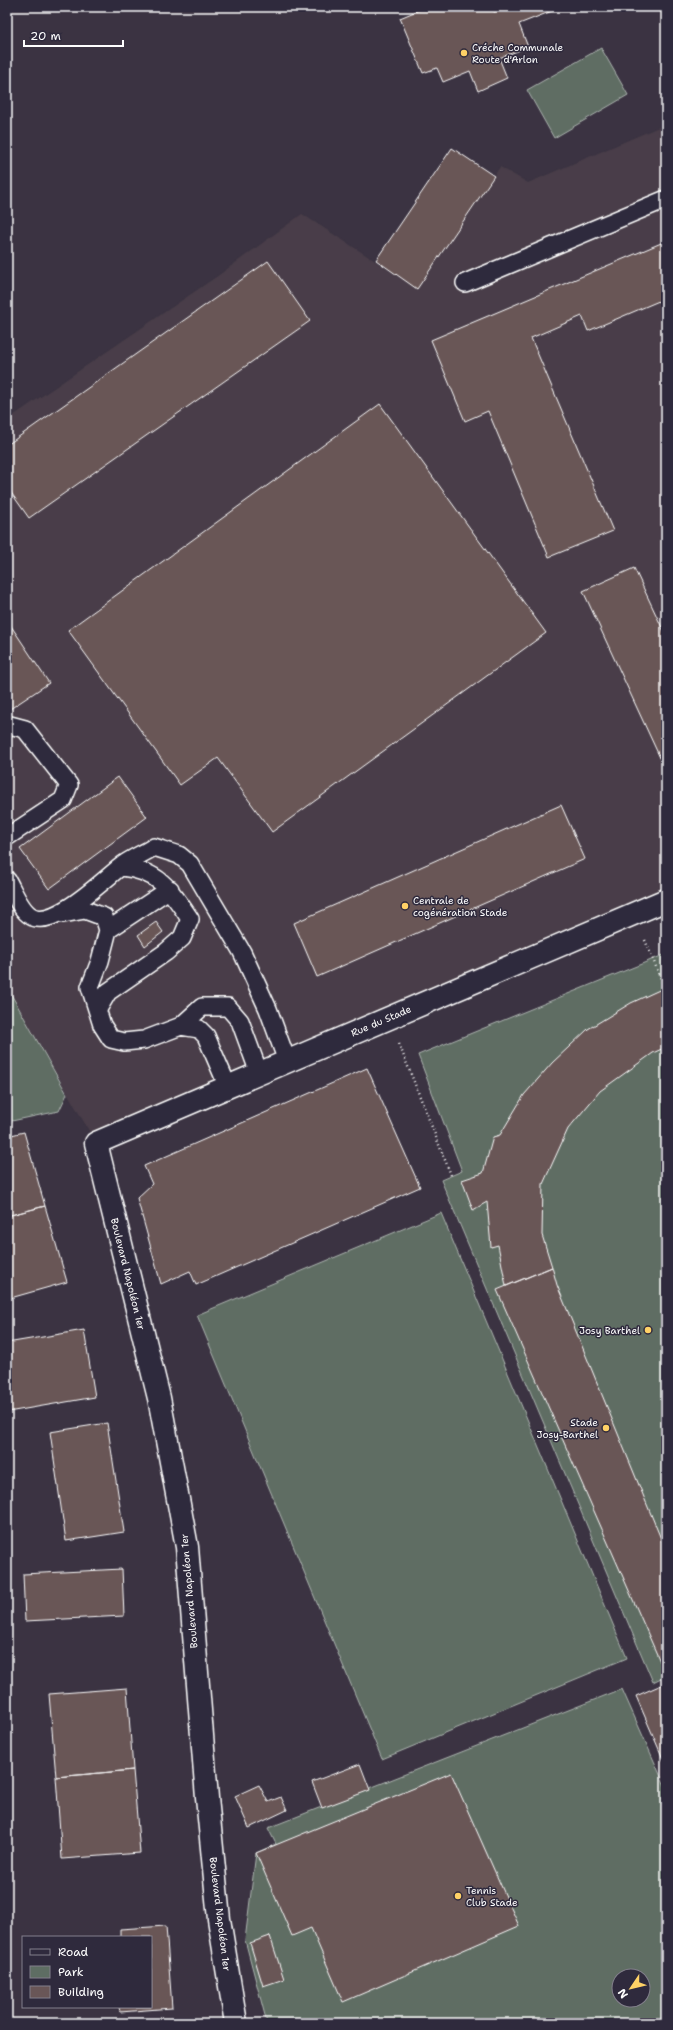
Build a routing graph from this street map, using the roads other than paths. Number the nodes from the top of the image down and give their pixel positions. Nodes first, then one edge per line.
1 (666, 199) edge
2 (465, 283) dead end
3 (7, 728) edge
4 (7, 837) edge
5 (122, 866) junction
6 (7, 880) edge
7 (170, 889) junction
8 (666, 900) edge
9 (58, 914) junction
10 (108, 930) junction
11 (98, 1009) junction
12 (181, 1026) junction
13 (287, 1061) junction
14 (259, 1074) junction
15 (228, 1087) junction
16 (96, 1143) joint
17 (236, 2023) edge

1 - 2 lane
3 - 4 lane
5 - 7 lane
5 - 9 lane
5 - 13 lane
6 - 9 lane
7 - 10 lane
7 - 11 lane
8 - 13 street, Rue du Stade
9 - 10 lane
10 - 11 lane
11 - 12 lane
12 - 14 lane
12 - 15 lane
13 - 14 street, Rue du Stade
14 - 15 street, Rue du Stade
15 - 16 street, Rue du Stade
16 - 17 street, Boulevard Napoléon 1er

